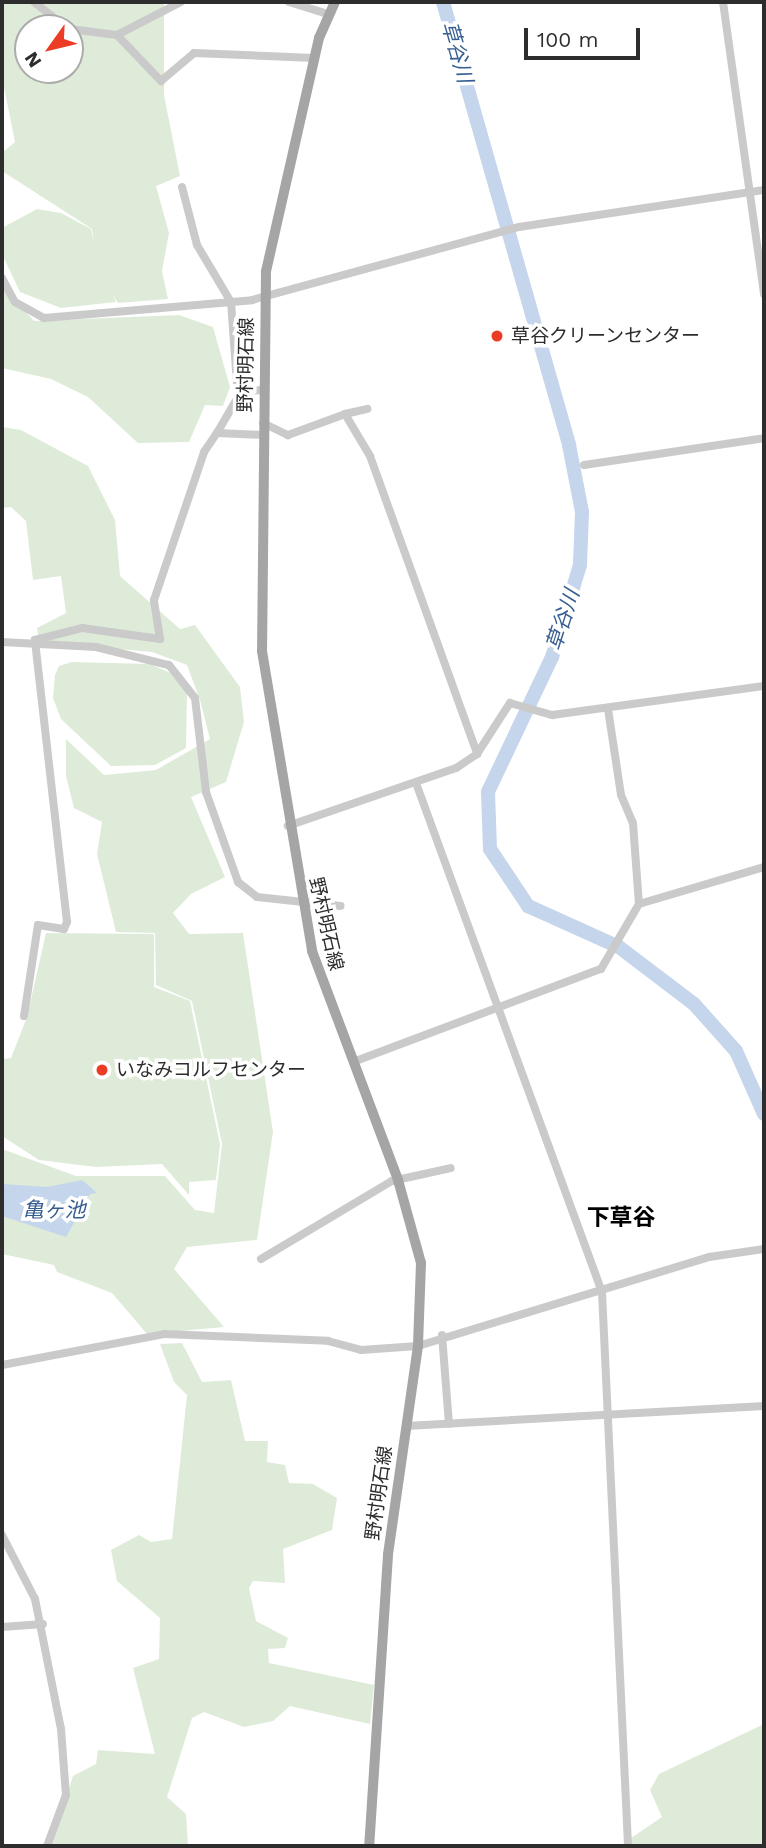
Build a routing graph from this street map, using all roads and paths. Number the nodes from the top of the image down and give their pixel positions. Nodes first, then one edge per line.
1 (34, 2) edge
2 (181, 2) edge
3 (289, 2) edge
4 (335, 2) edge
5 (723, 2) edge
6 (49, 14) edge
7 (328, 14) junction
8 (84, 31) edge
9 (117, 35) junction
10 (314, 58) junction
11 (182, 187) dead end
12 (764, 190) edge
13 (750, 192) junction
14 (2, 278) edge
15 (764, 294) edge
16 (265, 297) junction
17 (231, 302) junction
18 (263, 390) junction
19 (237, 391) junction
20 (367, 409) dead end
21 (345, 414) junction
22 (263, 423) junction
23 (217, 433) junction
24 (263, 435) junction
25 (764, 438) edge
26 (584, 465) dead end
27 (2, 642) edge
28 (36, 646) junction
29 (764, 686) edge
30 (608, 709) junction
31 (477, 754) junction
32 (416, 783) junction
33 (288, 826) junction
34 (764, 867) edge
35 (301, 899) junction
36 (639, 904) junction
37 (341, 906) dead end
38 (496, 1007) junction
39 (23, 1016) dead end
40 (353, 1062) junction
41 (451, 1168) dead end
42 (398, 1180) junction
43 (764, 1249) edge
44 (261, 1259) dead end
45 (602, 1292) junction
46 (442, 1335) junction
47 (418, 1346) junction
48 (2, 1366) edge
49 (764, 1406) edge
50 (608, 1416) junction
51 (449, 1424) junction
52 (406, 1426) junction
53 (2, 1535) edge
54 (43, 1624) junction
55 (2, 1627) edge
56 (47, 1846) edge
57 (369, 1846) edge
58 (628, 1846) edge

1 - 6 street
2 - 9 street
3 - 7 street
4 - 7 main road, 野村明石線
5 - 13 street
7 - 10 main road, 野村明石線
8 - 9 street
9 - 10 street
10 - 16 main road, 野村明石線
11 - 17 street
12 - 13 street
13 - 15 street
13 - 16 street
14 - 17 street
16 - 17 street
16 - 18 main road, 野村明石線
17 - 19 street
18 - 19 street
18 - 22 main road, 野村明石線
19 - 23 street
20 - 21 street
21 - 22 street
21 - 31 street
22 - 24 main road, 野村明石線
23 - 24 street
23 - 28 street
24 - 33 main road, 野村明石線
25 - 26 street
27 - 28 street
28 - 35 street
28 - 39 street
29 - 30 street
30 - 31 street
30 - 36 street
31 - 32 street
32 - 33 street
32 - 38 street
33 - 35 main road, 野村明石線
34 - 36 street
35 - 37 street
35 - 40 main road, 野村明石線
36 - 38 street
38 - 40 street
38 - 45 street
40 - 42 main road, 野村明石線
41 - 42 street
42 - 44 street
42 - 47 main road, 野村明石線
43 - 45 street
45 - 46 street
45 - 50 street
46 - 47 street
46 - 51 street
47 - 48 street
47 - 52 main road, 野村明石線
49 - 50 street
50 - 51 street
50 - 58 street
51 - 52 street
52 - 57 main road, 野村明石線
53 - 54 street
54 - 55 street
54 - 56 street

